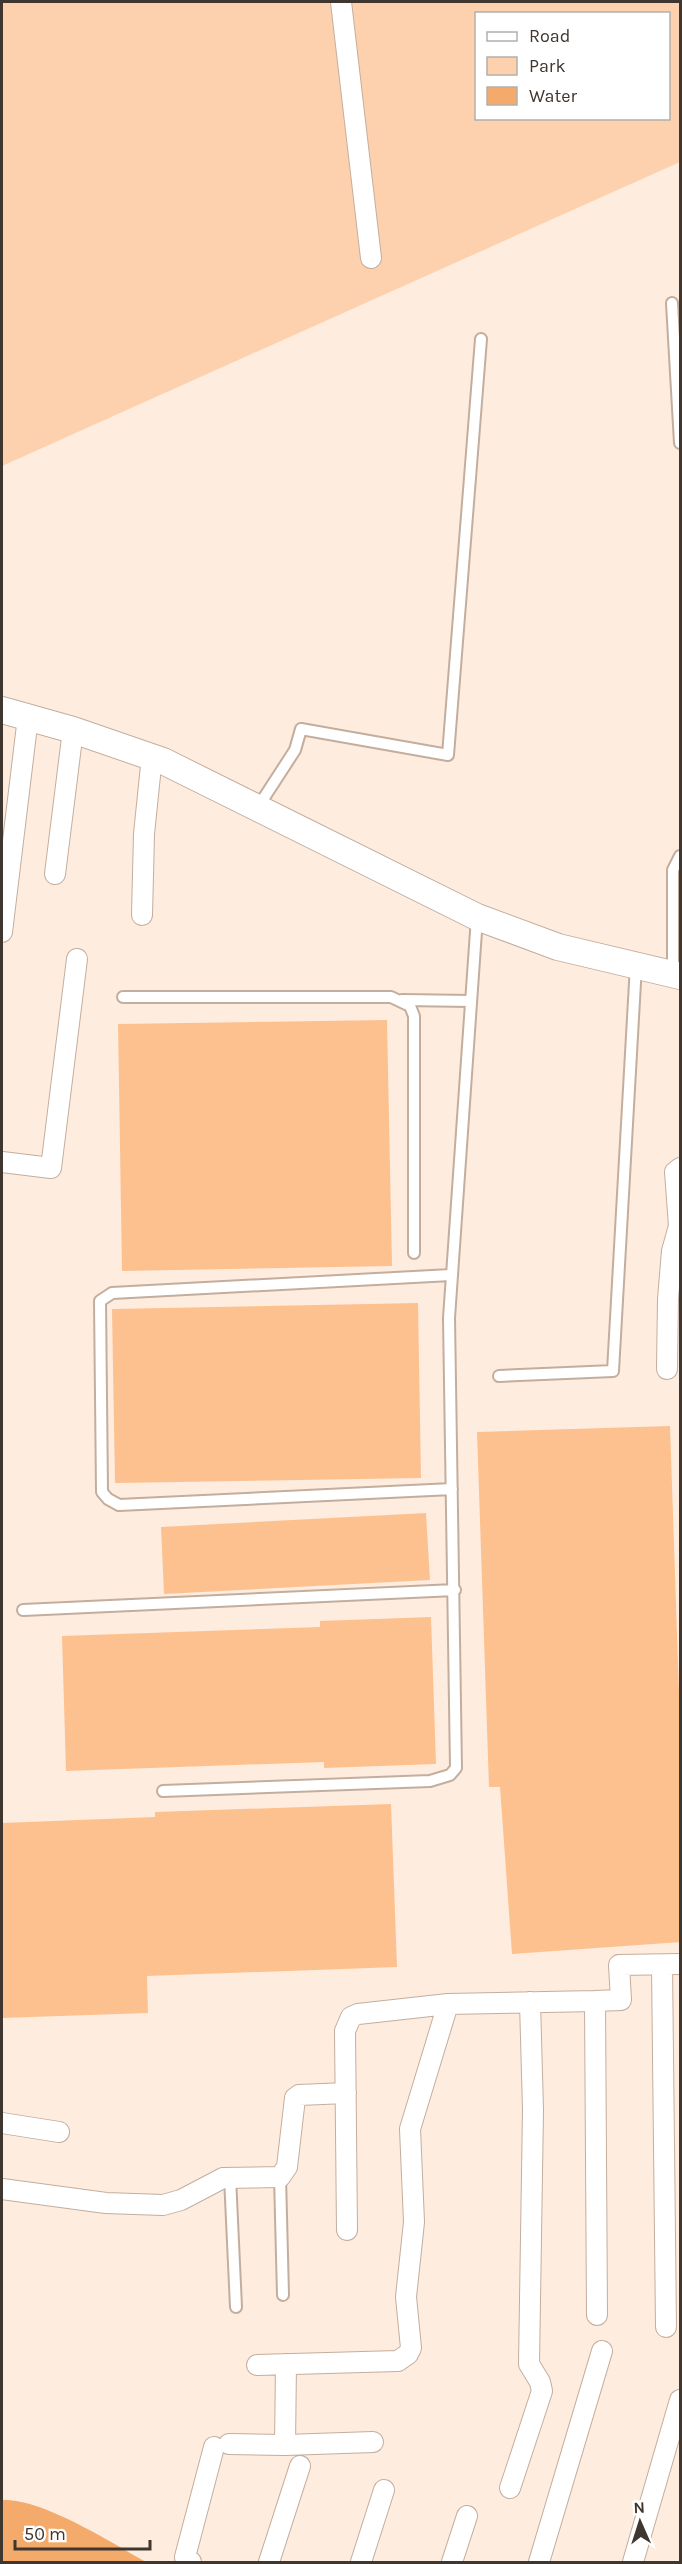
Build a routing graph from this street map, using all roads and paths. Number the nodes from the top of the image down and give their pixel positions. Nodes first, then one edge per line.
1 (340, 2) edge
2 (371, 258) dead end
3 (672, 303) dead end
4 (481, 339) dead end
5 (681, 443) edge
6 (2, 710) edge
7 (28, 717) junction
8 (73, 730) junction
9 (152, 756) junction
10 (258, 808) junction
11 (681, 856) edge
12 (677, 869) edge
13 (55, 874) dead end
14 (142, 915) dead end
15 (477, 916) junction
16 (2, 932) edge
17 (77, 959) dead end
18 (636, 965) junction
19 (677, 975) edge
20 (123, 997) dead end
21 (402, 1000) junction
22 (471, 1001) junction
23 (2, 1162) edge
24 (681, 1168) edge
25 (679, 1234) edge
26 (414, 1253) dead end
27 (451, 1275) junction
28 (674, 1299) edge
29 (667, 1369) dead end
30 (499, 1376) dead end
31 (453, 1489) junction
32 (454, 1590) junction
33 (23, 1610) dead end
34 (163, 1791) dead end
35 (671, 1964) edge
36 (595, 2001) junction
37 (530, 2002) junction
38 (448, 2004) junction
39 (346, 2093) junction
40 (2, 2123) edge
41 (59, 2132) dead end
42 (230, 2177) junction
43 (280, 2178) junction
44 (2, 2189) edge
45 (346, 2230) dead end
46 (284, 2295) dead end
47 (236, 2307) dead end
48 (597, 2315) dead end
49 (666, 2327) dead end
50 (602, 2351) dead end
51 (286, 2364) junction
52 (257, 2365) dead end
53 (681, 2400) edge
54 (373, 2442) dead end
55 (285, 2445) junction
56 (300, 2466) dead end
57 (510, 2488) dead end
58 (384, 2490) dead end
59 (467, 2516) dead end
60 (191, 2562) edge
61 (269, 2562) edge
62 (361, 2562) edge
63 (452, 2562) edge
64 (539, 2562) edge
65 (633, 2562) edge

1 - 2 street
3 - 5 lane
4 - 10 lane
6 - 7 street
7 - 8 street
7 - 16 street
8 - 9 street
8 - 13 street
9 - 10 street
9 - 14 street
10 - 15 street
11 - 12 lane
12 - 19 lane
15 - 18 street
15 - 22 lane
17 - 23 street
18 - 19 street
18 - 30 lane
20 - 21 lane
21 - 22 lane
21 - 26 lane
22 - 27 lane
24 - 25 street
25 - 28 street
27 - 31 lane
27 - 31 lane
28 - 29 street
31 - 32 lane
32 - 33 lane
32 - 34 lane
35 - 36 street
35 - 49 street
36 - 37 street
36 - 48 street
37 - 38 street
37 - 57 street
38 - 39 street
38 - 51 street
39 - 43 street
39 - 45 street
40 - 41 street
42 - 43 street
42 - 44 street
42 - 47 lane
43 - 46 lane
50 - 64 street
51 - 52 street
51 - 55 street
53 - 65 street
54 - 55 street
55 - 60 street
56 - 61 street
58 - 62 street
59 - 63 street

